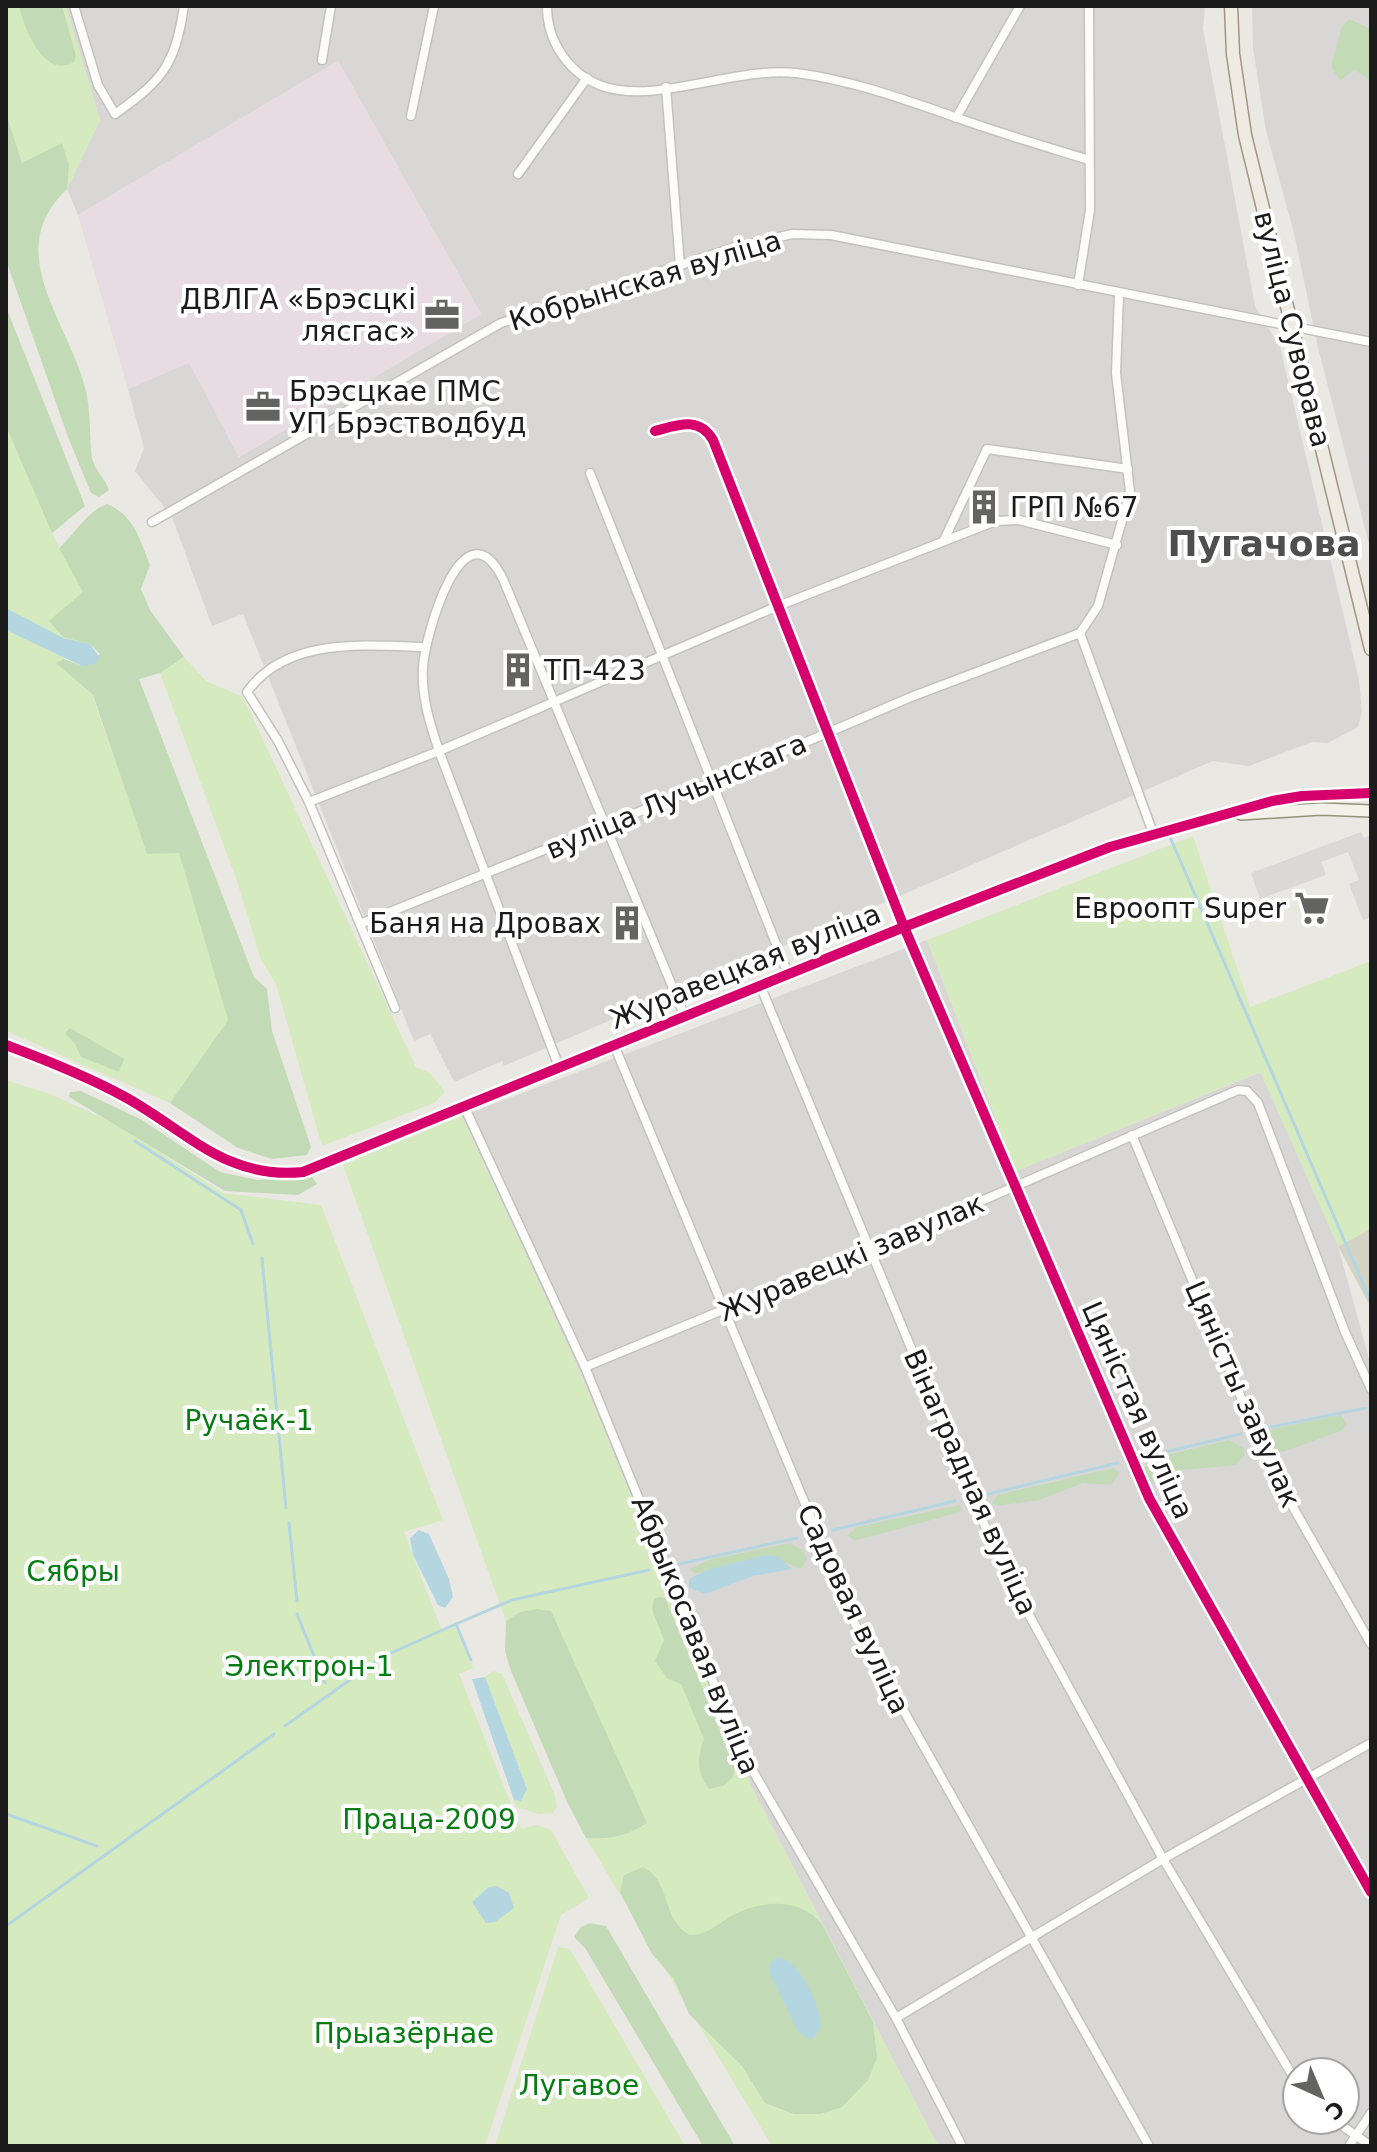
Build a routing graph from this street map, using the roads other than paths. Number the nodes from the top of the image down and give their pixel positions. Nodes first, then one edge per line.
1 (74, 6) edge
2 (184, 6) edge
3 (331, 6) edge
4 (434, 6) edge
5 (547, 6) edge
6 (1020, 6) edge
7 (1089, 6) edge
8 (1231, 6) edge
9 (322, 60) dead end
10 (587, 78) junction
11 (666, 87) junction
12 (411, 116) dead end
13 (956, 118) junction
14 (1089, 160) junction
15 (518, 174) dead end
16 (680, 266) junction
17 (1078, 285) junction
18 (1119, 294) junction
19 (1294, 327) junction
20 (1371, 342) edge
21 (655, 431) dead end
22 (1128, 469) junction
23 (590, 473) dead end
24 (152, 522) dead end
25 (944, 540) junction
26 (1117, 545) junction
27 (778, 606) junction
28 (1080, 633) junction
29 (424, 647) junction
30 (1371, 649) edge
31 (662, 656) junction
32 (554, 700) junction
33 (826, 733) junction
34 (439, 751) junction
35 (713, 782) junction
36 (1371, 793) edge
37 (309, 802) junction
38 (1371, 811) edge
39 (1225, 814) junction
40 (604, 827) junction
41 (1153, 833) junction
42 (486, 875) junction
43 (360, 924) junction
44 (904, 927) junction
45 (788, 974) junction
46 (760, 985) junction
47 (395, 1008) dead end
48 (685, 1017) junction
49 (6, 1045) edge
50 (614, 1045) junction
51 (559, 1067) junction
52 (464, 1106) junction
53 (1132, 1135) junction
54 (1014, 1187) junction
55 (870, 1249) junction
56 (724, 1310) junction
57 (585, 1367) junction
58 (1371, 1389) edge
59 (1371, 1644) edge
60 (1371, 1743) edge
61 (1306, 1778) junction
62 (1163, 1859) junction
63 (1371, 1892) edge
64 (1031, 1936) junction
65 (896, 2018) junction
66 (1281, 2056) edge
67 (1356, 2136) joint
68 (962, 2146) edge
69 (1149, 2146) edge
70 (1349, 2146) edge
71 (1371, 2146) edge

1 - 2 street
3 - 9 street
4 - 12 street
5 - 10 street
6 - 13 street
7 - 14 street
8 - 19 main road, вуліца Суворава
10 - 11 street
10 - 15 street
11 - 13 street
11 - 16 street
13 - 14 street
14 - 17 street
16 - 17 street, Кобрынская вуліца
16 - 24 street, Кобрынская вуліца
17 - 18 street, Кобрынская вуліца
18 - 19 street, Кобрынская вуліца
18 - 22 street
19 - 20 street, Кобрынская вуліца
19 - 30 main road, вуліца Суворава
21 - 27 street, Цяністая вуліца
22 - 25 street
22 - 26 street
23 - 31 street
25 - 26 street
25 - 27 street
26 - 28 street
27 - 31 street
27 - 33 street, Цяністая вуліца
28 - 33 street, вуліца Лучынскага
28 - 41 street
29 - 32 street
29 - 34 street
29 - 37 street
31 - 32 street
31 - 35 street
32 - 34 street
32 - 40 street
33 - 35 street, вуліца Лучынскага
33 - 44 street, Цяністая вуліца
34 - 37 street
34 - 42 street
35 - 40 street, вуліца Лучынскага
35 - 45 street
36 - 39 street, Журавецкая вуліца
37 - 43 street
38 - 39 street, Журавецкая вуліца
39 - 41 street, Журавецкая вуліца
40 - 42 street, вуліца Лучынскага
40 - 48 street
41 - 44 street, Журавецкая вуліца
42 - 43 street, вуліца Лучынскага
42 - 51 street
43 - 47 street
44 - 45 street, Журавецкая вуліца
44 - 54 street, Цяністая вуліца
45 - 46 street, Журавецкая вуліца
46 - 48 street, Журавецкая вуліца
46 - 55 street, Вінаградная вуліца
48 - 50 street, Журавецкая вуліца
49 - 52 street, Журавецкая вуліца
50 - 51 street, Журавецкая вуліца
50 - 56 street, Садовая вуліца
51 - 52 street, Журавецкая вуліца
52 - 57 street, Абрыкосавая вуліца
53 - 54 street, Журавецкі завулак
53 - 58 street, Журавецкі завулак
53 - 59 street, Цяністы завулак
54 - 55 street, Журавецкі завулак
54 - 61 street, Цяністая вуліца
55 - 56 street, Журавецкі завулак
55 - 62 street, Вінаградная вуліца
56 - 57 street, Журавецкі завулак
56 - 64 street, Садовая вуліца
57 - 65 street, Абрыкосавая вуліца
60 - 61 street
61 - 62 street
61 - 63 street, Цяністая вуліца
62 - 64 street
62 - 66 street, Вінаградная вуліца
64 - 65 street
64 - 69 street, Садовая вуліца
65 - 68 street, Абрыкосавая вуліца
67 - 70 street
67 - 71 street

